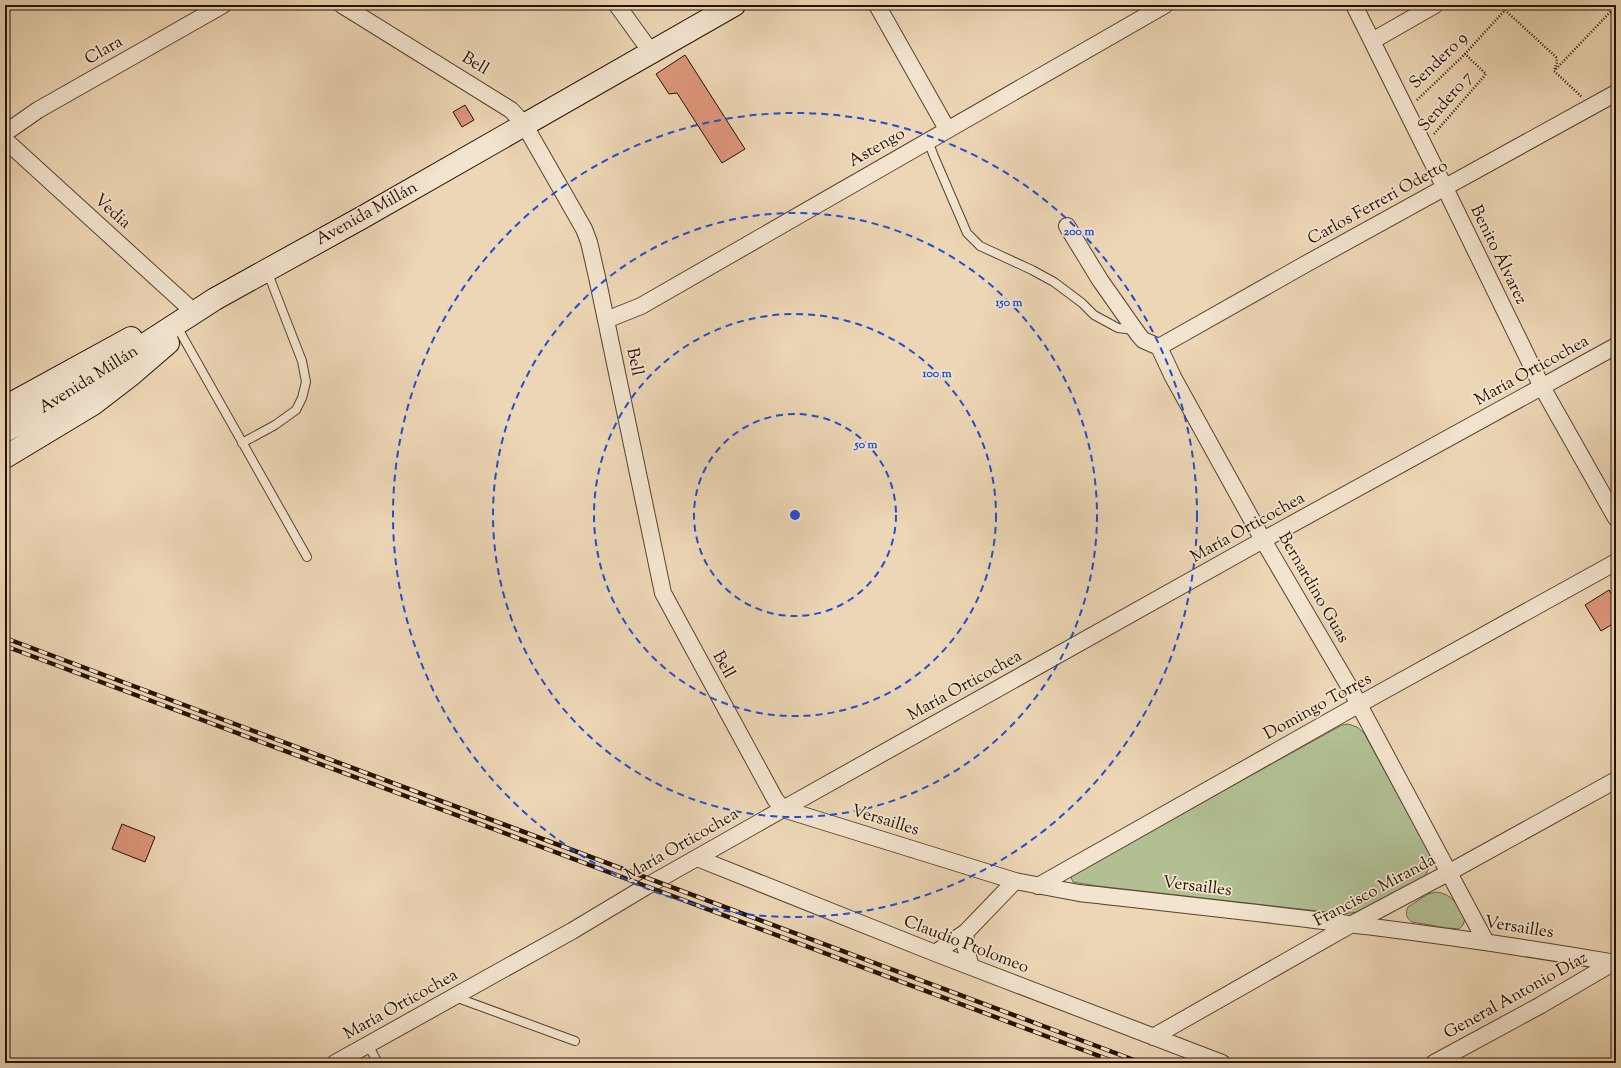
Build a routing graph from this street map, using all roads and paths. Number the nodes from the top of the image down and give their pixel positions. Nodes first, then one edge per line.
1 (223, 5) edge
2 (342, 5) edge
3 (617, 5) edge
4 (734, 5) edge
5 (877, 5) edge
6 (1165, 5) edge
7 (1354, 5) edge
8 (1435, 5) edge
9 (1616, 6) edge
10 (1372, 41) junction
11 (651, 52) junction
12 (1465, 54) junction
13 (1554, 71) junction
14 (1616, 94) edge
15 (1592, 107) junction
16 (1406, 110) junction
17 (524, 124) junction
18 (947, 129) junction
19 (5, 133) edge
20 (5, 140) edge
21 (928, 140) junction
22 (1424, 146) junction
23 (1445, 188) junction
24 (1067, 226) dead end
25 (267, 270) junction
26 (186, 320) junction
27 (606, 320) junction
28 (1135, 330) junction
29 (1616, 346) edge
30 (1159, 347) junction
31 (1542, 387) junction
32 (5, 407) edge
33 (5, 431) edge
34 (242, 443) junction
35 (5, 457) edge
36 (1616, 518) edge
37 (1264, 540) junction
38 (307, 558) dead end
39 (1616, 562) edge
40 (1358, 705) junction
41 (1616, 780) edge
42 (783, 809) junction
43 (697, 858) junction
44 (1448, 873) junction
45 (1015, 881) junction
46 (1038, 886) junction
47 (1352, 924) junction
48 (966, 932) junction
49 (1486, 942) junction
50 (935, 954) junction
51 (1615, 962) edge
52 (971, 967) junction
53 (454, 997) junction
54 (1153, 1037) junction
55 (575, 1041) dead end
56 (368, 1045) junction
57 (335, 1063) edge
58 (378, 1063) edge
59 (1222, 1063) edge
60 (1434, 1063) edge

1 - 19 street, Clara
2 - 17 street, Bell
3 - 11 street
4 - 11 main road, Avenida Millán
5 - 18 street
6 - 18 street, Astengo
7 - 10 street, Benito Álvarez
8 - 10 street
9 - 13 path
10 - 16 street, Benito Álvarez
11 - 17 main road, Avenida Millán
12 - 13 path, Sendero 9
12 - 16 path, Sendero 9
12 - 22 path, Sendero 7
13 - 15 path
14 - 15 street, Carlos Ferreri Odetto
15 - 23 street, Carlos Ferreri Odetto
16 - 22 street, Benito Álvarez
17 - 25 main road, Avenida Millán
17 - 27 street, Bell
18 - 21 street, Astengo
20 - 26 street, Vedia
21 - 27 street, Astengo
21 - 28 lane
22 - 23 street, Benito Álvarez
23 - 30 street, Carlos Ferreri Odetto
23 - 31 street, Benito Álvarez
24 - 28 street
25 - 26 main road, Avenida Millán
25 - 34 lane
26 - 32 main road
26 - 33 main road, Avenida Millán
26 - 34 lane
26 - 35 main road
27 - 42 street, Bell
28 - 30 street
29 - 31 street, María Orticochea
30 - 37 street, Bernardino Guas
31 - 36 street, Benito Álvarez
31 - 37 street, María Orticochea
34 - 38 lane
37 - 40 street, Bernardino Guas
37 - 42 street, María Orticochea
39 - 40 street, Domingo Torres
40 - 44 street, Bernardino Guas
40 - 46 street, Domingo Torres
41 - 44 street, Francisco Miranda
42 - 43 street, María Orticochea
42 - 45 street, Versailles
43 - 50 street, Claudio Ptolomeo
43 - 53 street, María Orticochea
44 - 47 street, Francisco Miranda
44 - 49 street, Bernardino Guas
45 - 46 street, Versailles
45 - 48 street
46 - 47 street, Versailles
47 - 49 street, Versailles
47 - 54 street, Francisco Miranda
48 - 50 street
48 - 52 street
49 - 51 street, Versailles
50 - 52 street, Claudio Ptolomeo
51 - 60 street, General Antonio Díaz
52 - 54 street, Claudio Ptolomeo
53 - 55 lane
53 - 56 street, María Orticochea
54 - 59 street, Claudio Ptolomeo
56 - 57 street, María Orticochea
56 - 58 lane

